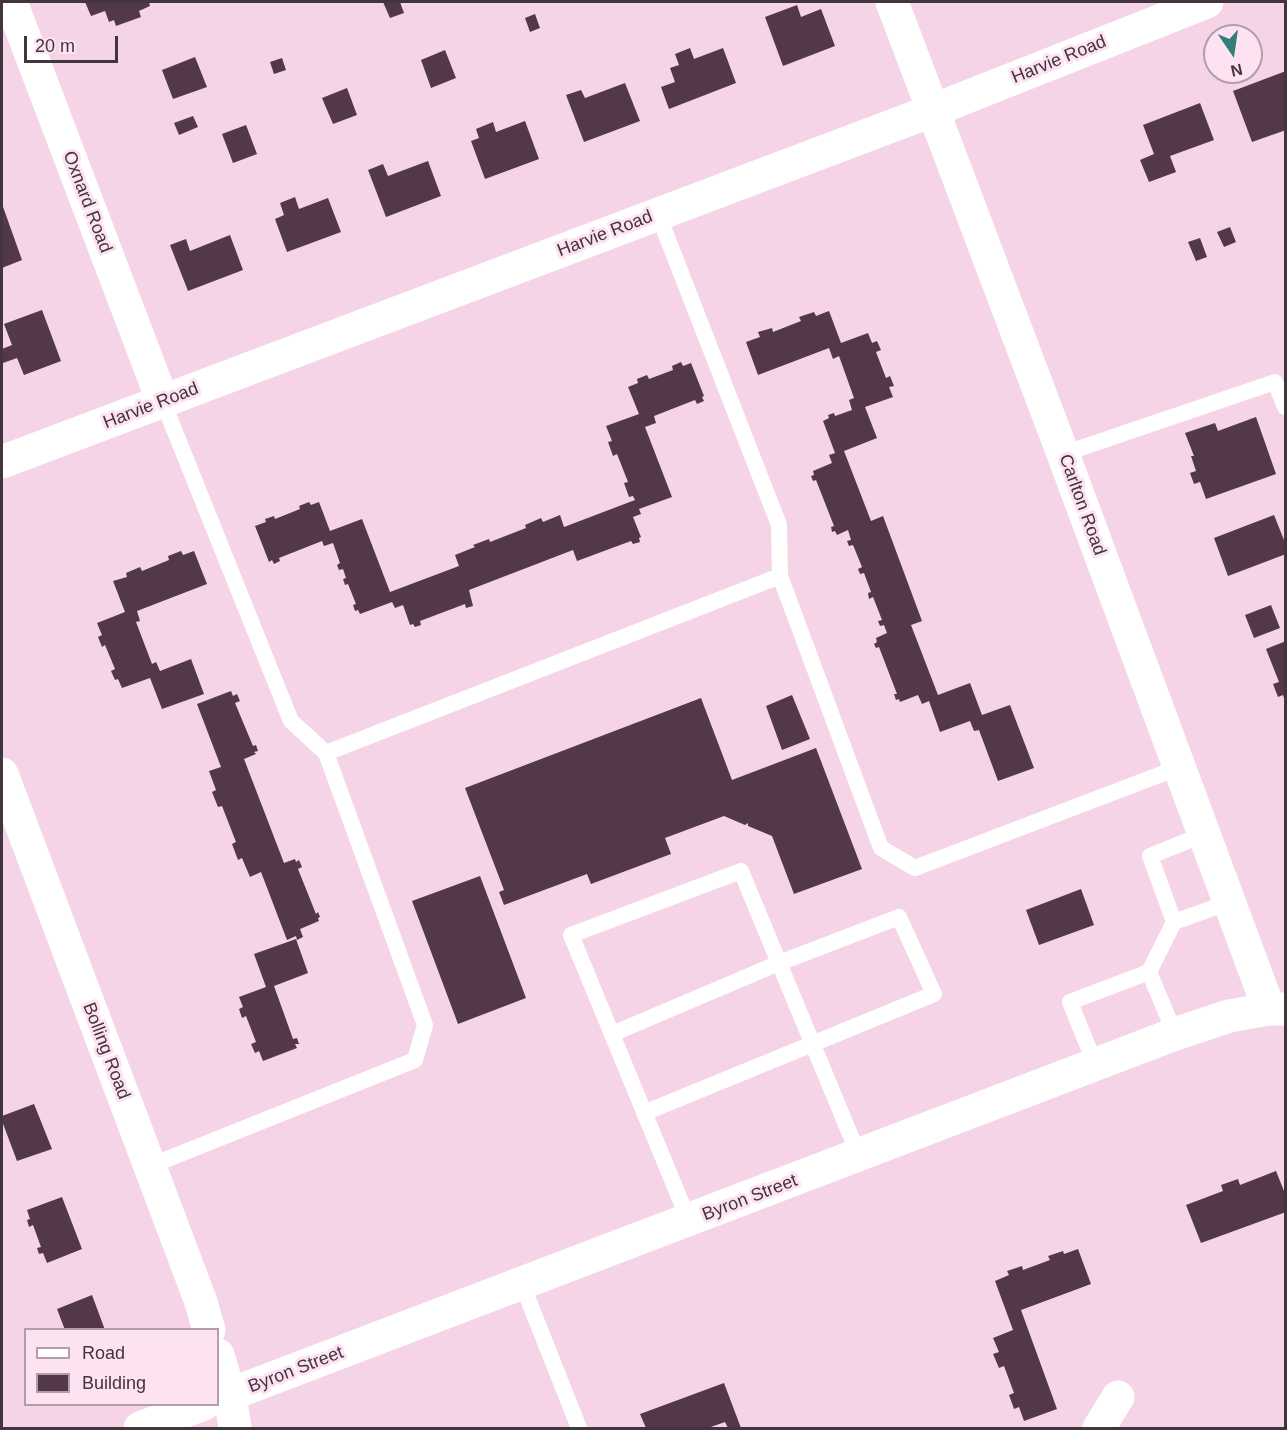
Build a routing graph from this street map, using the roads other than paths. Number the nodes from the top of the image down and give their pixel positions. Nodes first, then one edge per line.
1 (11, 2) edge
2 (892, 2) edge
3 (1207, 2) edge
4 (934, 110) junction
5 (658, 214) junction
6 (163, 402) junction
7 (1285, 407) edge
8 (1063, 454) junction
9 (2, 462) edge
10 (780, 576) junction
11 (326, 753) junction
12 (1180, 767) junction
13 (2, 774) edge
14 (1205, 834) junction
15 (1230, 902) junction
16 (1174, 922) junction
17 (779, 963) junction
18 (1149, 972) junction
19 (1277, 1009) edge
20 (612, 1034) junction
21 (1175, 1034) junction
22 (813, 1044) junction
23 (1095, 1065) junction
24 (644, 1113) junction
25 (859, 1156) junction
26 (150, 1166) junction
27 (689, 1221) junction
28 (522, 1284) junction
29 (209, 1328) edge
30 (1118, 1397) dead end
31 (219, 1399) edge
32 (219, 1403) edge
33 (200, 1406) edge
34 (140, 1428) edge
35 (235, 1428) edge
36 (579, 1428) edge
37 (1099, 1428) edge

1 - 6 street, Oxnard Road
2 - 4 street, Carlton Road
3 - 4 street, Harvie Road
4 - 5 street, Harvie Road
4 - 8 street, Carlton Road
5 - 6 street, Harvie Road
5 - 10 lane
6 - 9 street, Harvie Road
6 - 11 lane
7 - 8 lane
8 - 12 street, Carlton Road
10 - 11 lane
10 - 12 lane
11 - 26 lane
12 - 14 street, Carlton Road
13 - 26 street, Bolling Road
14 - 15 street, Carlton Road
14 - 16 lane
15 - 16 lane
15 - 19 street, Carlton Road
16 - 18 lane
17 - 20 lane
17 - 20 lane
17 - 22 lane
17 - 22 lane
18 - 21 lane
18 - 23 lane
19 - 21 street, Byron Street
20 - 24 lane
21 - 23 street, Byron Street
22 - 24 lane
22 - 25 lane
23 - 25 street, Byron Street
24 - 27 lane
25 - 27 street, Byron Street
26 - 29 street, Bolling Road
27 - 28 street, Byron Street
28 - 31 street, Byron Street
28 - 36 lane
30 - 37 street
32 - 35 street
33 - 34 street, Byron Street

